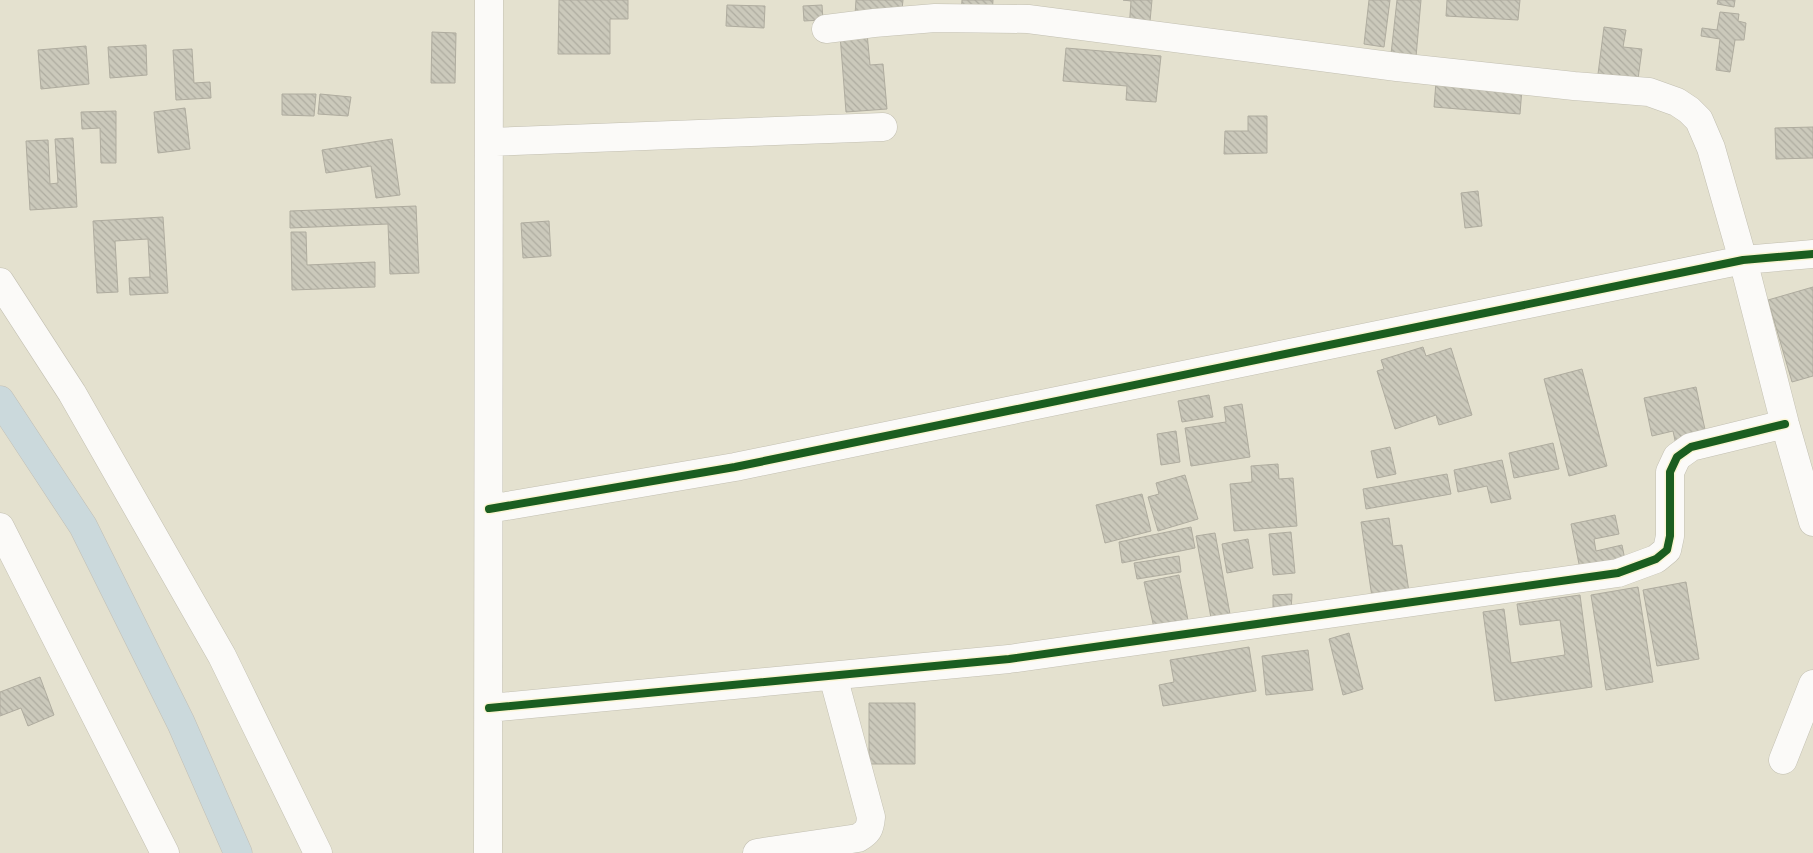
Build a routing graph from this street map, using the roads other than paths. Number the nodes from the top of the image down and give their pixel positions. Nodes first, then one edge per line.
1 (489, 0) edge
2 (826, 29) dead end
3 (883, 127) dead end
4 (489, 142) junction
5 (1813, 254) edge
6 (1743, 260) junction
7 (0, 282) edge
8 (0, 400) edge
9 (1785, 424) junction
10 (489, 510) junction
11 (1813, 522) edge
12 (0, 527) edge
13 (833, 676) junction
14 (1813, 684) edge
15 (488, 708) junction
16 (1783, 760) dead end
17 (165, 853) edge
18 (238, 853) edge
19 (318, 853) edge
20 (488, 853) edge
21 (758, 853) edge

1 - 4 street
2 - 6 street
3 - 4 street
4 - 10 street
5 - 6 street
6 - 9 street
6 - 10 street
7 - 19 street
8 - 18 highway
9 - 11 street
9 - 13 street
10 - 15 street
12 - 17 street
13 - 15 street
13 - 21 street
14 - 16 street
15 - 20 street

